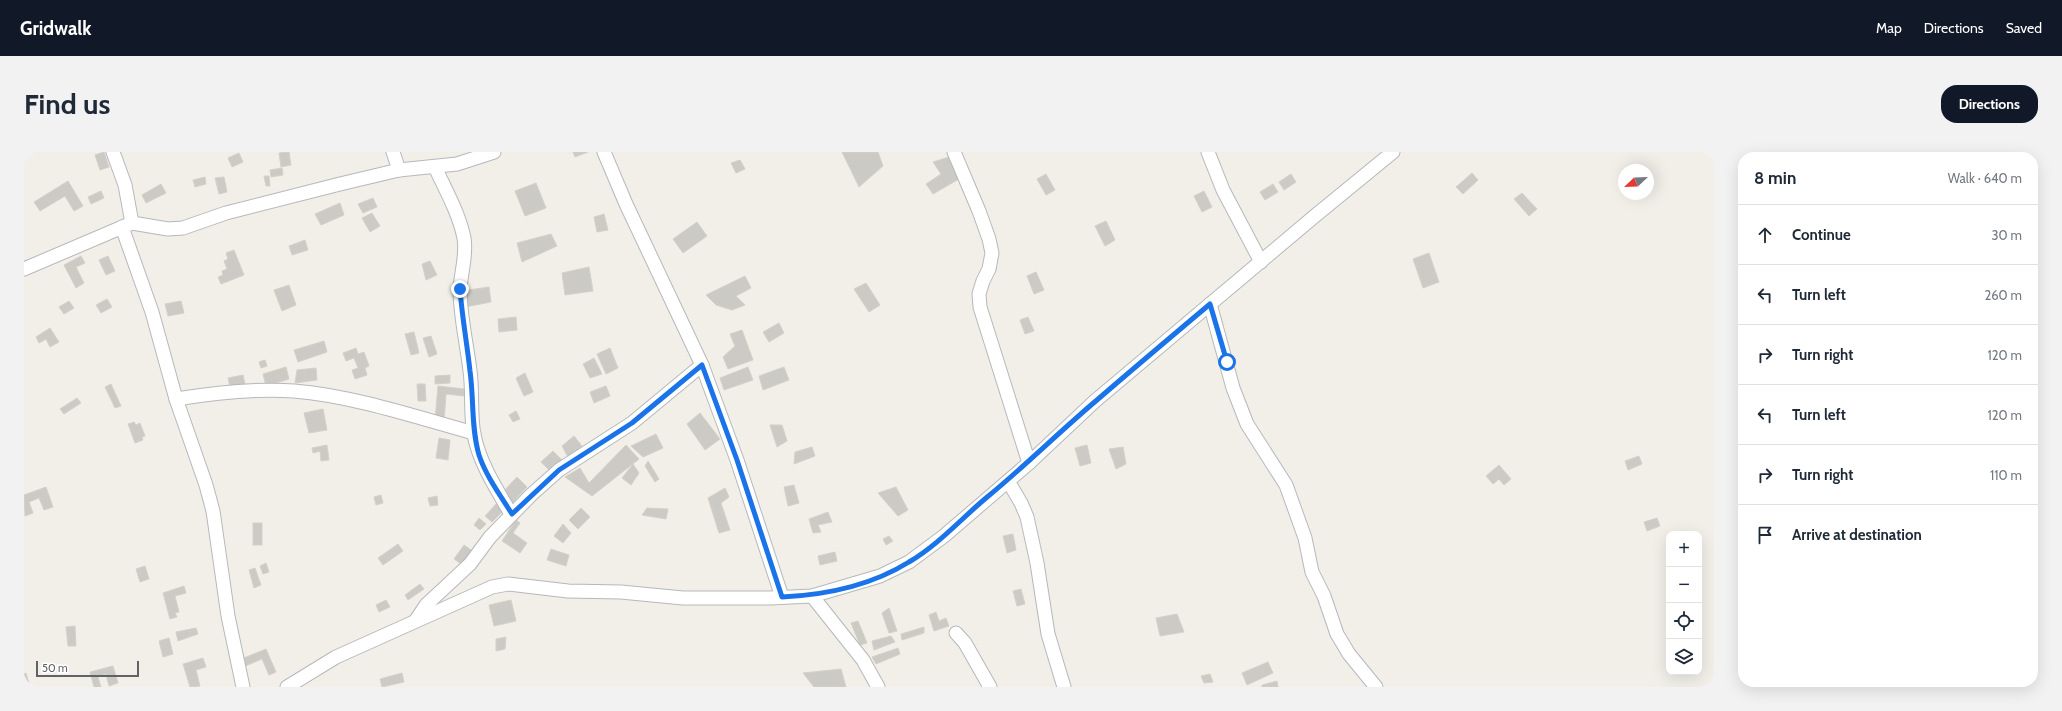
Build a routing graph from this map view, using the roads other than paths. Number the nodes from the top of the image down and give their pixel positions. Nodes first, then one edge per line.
1 (113, 152) edge
2 (392, 152) edge
3 (494, 152) edge
4 (604, 152) edge
5 (954, 152) edge
6 (1208, 152) edge
7 (1393, 152) edge
8 (435, 167) junction
9 (399, 170) junction
10 (127, 225) junction
11 (1261, 262) junction
12 (24, 269) edge
13 (1210, 304) junction
14 (702, 365) junction
15 (176, 399) junction
16 (474, 433) junction
17 (1029, 463) junction
18 (1008, 481) junction
19 (512, 514) junction
20 (812, 596) junction
21 (782, 597) junction
22 (416, 620) junction
23 (956, 633) dead end
24 (243, 687) edge
25 (287, 687) edge
26 (878, 687) edge
27 (990, 687) edge
28 (1064, 687) edge
29 (1376, 687) edge

1 - 10 street
2 - 9 street
3 - 8 street
4 - 14 street
5 - 17 street
6 - 11 street
7 - 11 street
8 - 9 street
8 - 16 street
9 - 10 street
10 - 12 street
10 - 15 street
11 - 13 street
13 - 17 street
13 - 29 street
14 - 19 street
14 - 21 street
15 - 16 street
15 - 24 street
16 - 19 street
17 - 18 street
18 - 20 street
18 - 28 street
19 - 22 street
20 - 21 street
20 - 26 street
21 - 22 street
22 - 25 street
23 - 27 street

